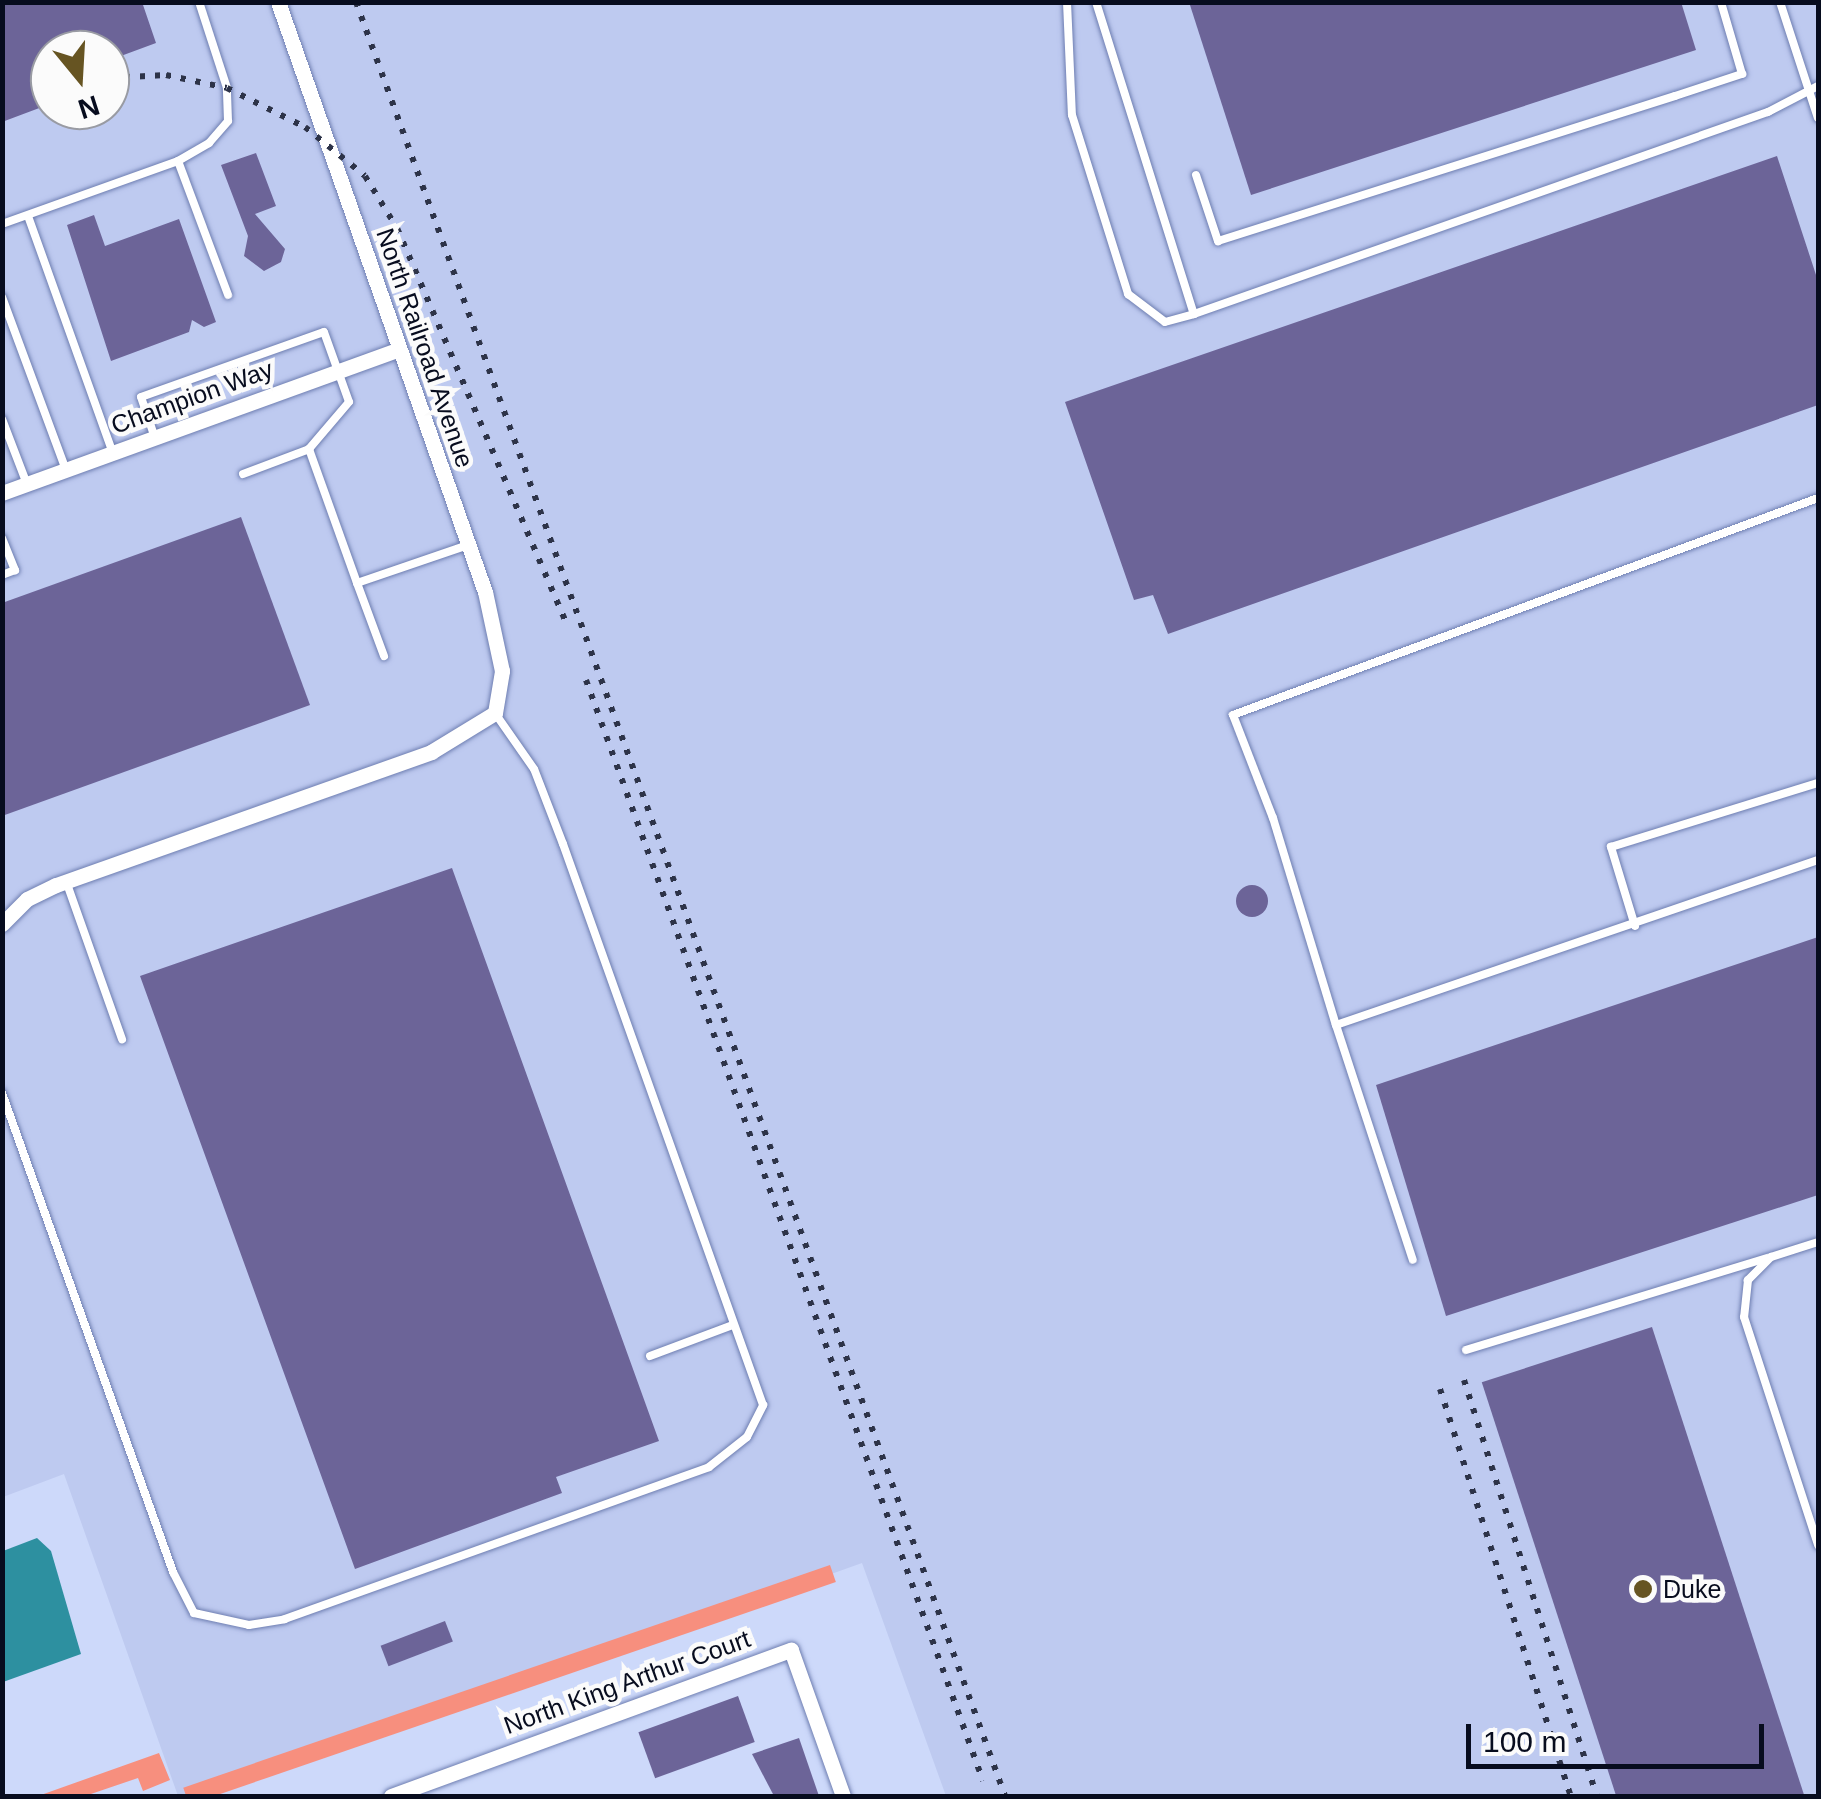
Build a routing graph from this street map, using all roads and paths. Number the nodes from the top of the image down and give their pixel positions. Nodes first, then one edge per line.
1 (199, 2) edge
2 (278, 2) edge
3 (1067, 2) edge
4 (1096, 2) edge
5 (1721, 2) edge
6 (1780, 2) edge
7 (1818, 86) edge
8 (1808, 90) junction
9 (1818, 118) edge
10 (178, 161) junction
11 (1196, 176) dead end
12 (28, 216) junction
13 (2, 224) edge
14 (228, 295) dead end
15 (2, 296) edge
16 (1194, 314) junction
17 (398, 349) junction
18 (341, 370) junction
19 (2, 419) edge
20 (155, 438) junction
21 (309, 449) junction
22 (114, 452) junction
23 (66, 470) junction
24 (244, 474) dead end
25 (28, 484) junction
26 (2, 493) edge
27 (1818, 498) edge
28 (2, 538) edge
29 (468, 544) junction
30 (2, 575) edge
31 (358, 583) junction
32 (384, 656) dead end
33 (495, 713) junction
34 (1818, 783) edge
35 (1818, 860) edge
36 (66, 882) junction
37 (2, 924) edge
38 (1636, 926) junction
39 (1336, 1024) junction
40 (122, 1039) dead end
41 (2, 1092) edge
42 (1818, 1242) edge
43 (1771, 1257) junction
44 (1414, 1260) dead end
45 (734, 1325) junction
46 (1466, 1350) dead end
47 (650, 1356) dead end
48 (1818, 1545) edge
49 (391, 1796) edge
50 (843, 1796) edge

1 - 10 lane
2 - 17 street, North Railroad Avenue
3 - 16 lane
4 - 16 lane
5 - 11 lane
6 - 8 lane
7 - 8 lane
8 - 9 lane
8 - 16 lane
10 - 12 lane
10 - 14 lane
12 - 13 lane
12 - 22 lane
15 - 23 lane
17 - 18 street, Champion Way
17 - 29 street, North Railroad Avenue
18 - 20 street, Champion Way
18 - 20 lane
18 - 21 lane
19 - 25 lane
20 - 22 street, Champion Way
21 - 24 lane
21 - 31 lane
22 - 23 street, Champion Way
23 - 25 street, Champion Way
25 - 26 street, Champion Way
27 - 39 lane
28 - 30 lane
29 - 31 lane
29 - 33 street, North Railroad Avenue
31 - 32 lane
33 - 36 street
33 - 45 lane
34 - 38 lane
35 - 38 lane
36 - 37 street
36 - 40 lane
38 - 39 lane
39 - 44 lane
41 - 45 lane
42 - 43 lane
43 - 46 lane
43 - 48 lane
45 - 47 lane
49 - 50 street, North King Arthur Court

